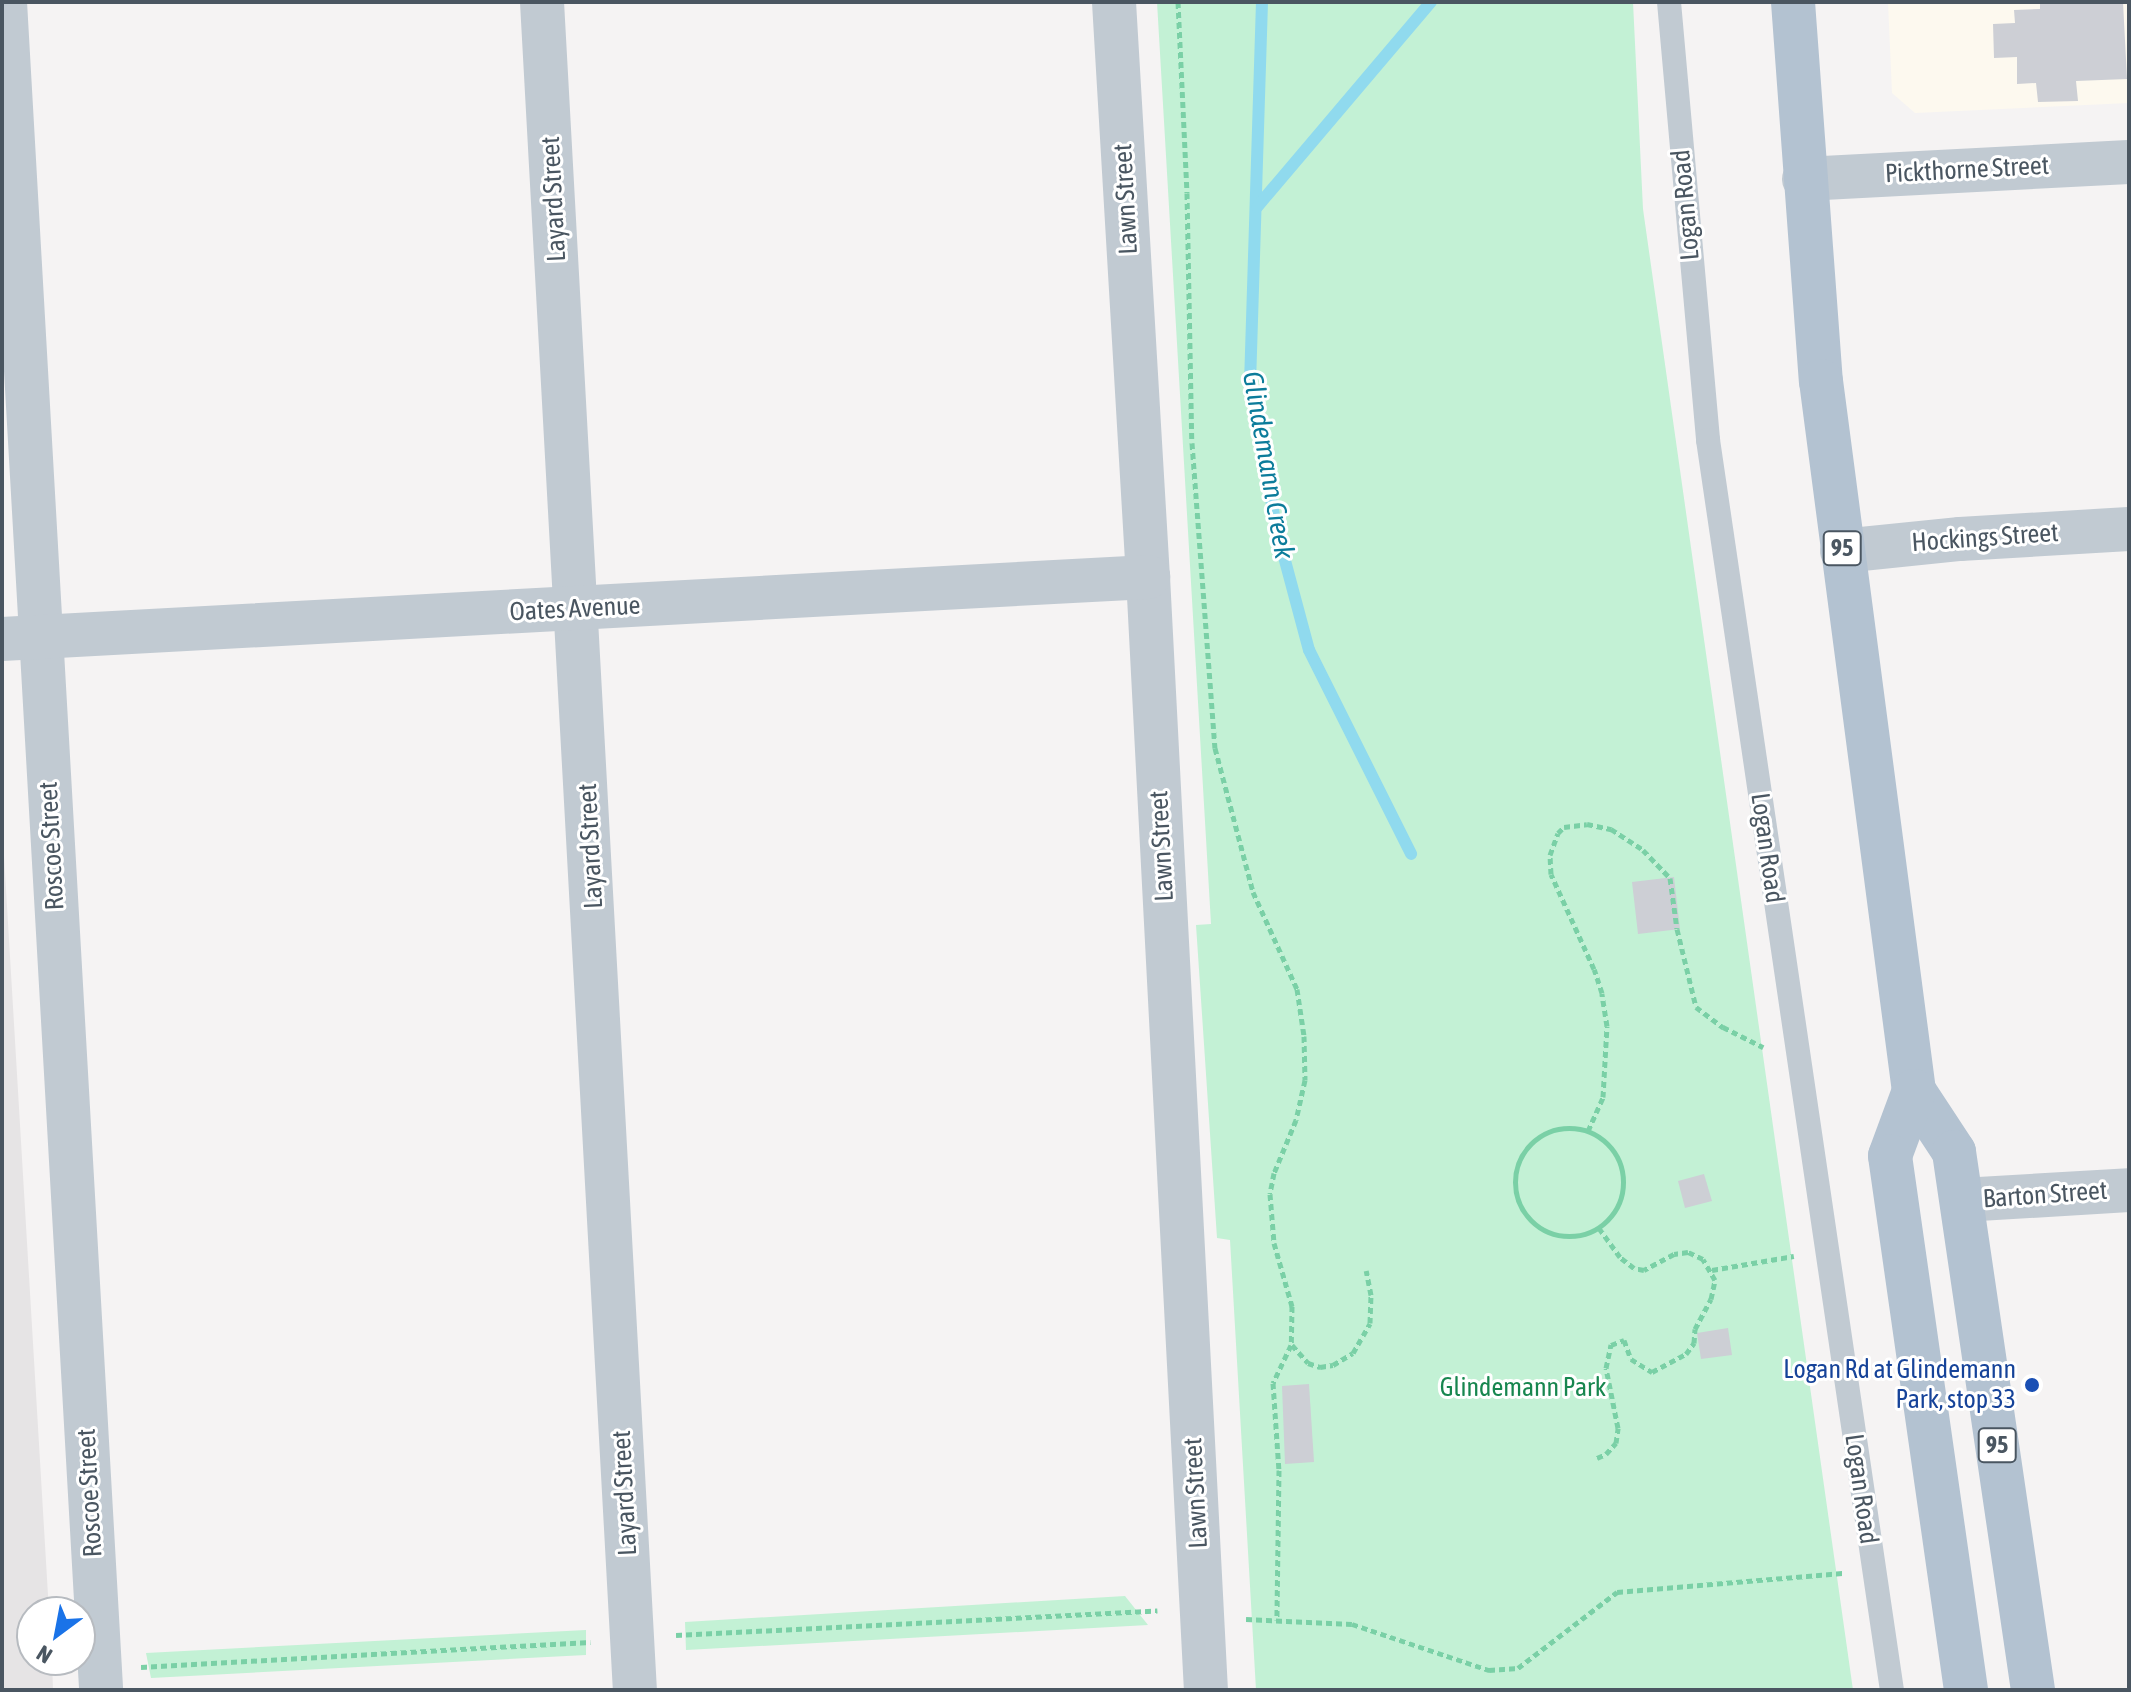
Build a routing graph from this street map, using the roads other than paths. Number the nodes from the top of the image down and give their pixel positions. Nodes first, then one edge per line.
1 (5, 2) edge
2 (542, 2) edge
3 (1114, 2) edge
4 (1669, 2) edge
5 (1793, 2) edge
6 (2129, 162) edge
7 (1804, 179) junction
8 (2129, 529) edge
9 (1842, 551) junction
10 (1148, 577) junction
11 (578, 609) junction
12 (21, 638) edge
13 (1914, 1091) junction
14 (2129, 1190) edge
15 (1962, 1200) junction
16 (101, 1680) edge
17 (635, 1690) edge
18 (1206, 1690) edge
19 (1892, 1690) edge
20 (1966, 1690) edge
21 (2033, 1690) edge

1 - 12 street, Roscoe Street
2 - 11 street, Layard Street
3 - 10 street, Lawn Street
4 - 19 lane, Logan Road
5 - 7 main road, 95
6 - 7 street, Pickthorne Street
7 - 9 main road, 95
8 - 9 street, Hockings Street
9 - 13 main road, 95
10 - 11 street, Oates Avenue
10 - 18 street, Lawn Street
11 - 12 street, Oates Avenue
11 - 17 street, Layard Street
12 - 16 street, Roscoe Street
13 - 15 main road, 95
13 - 20 main road, 95
14 - 15 street, Barton Street
15 - 21 main road, 95

